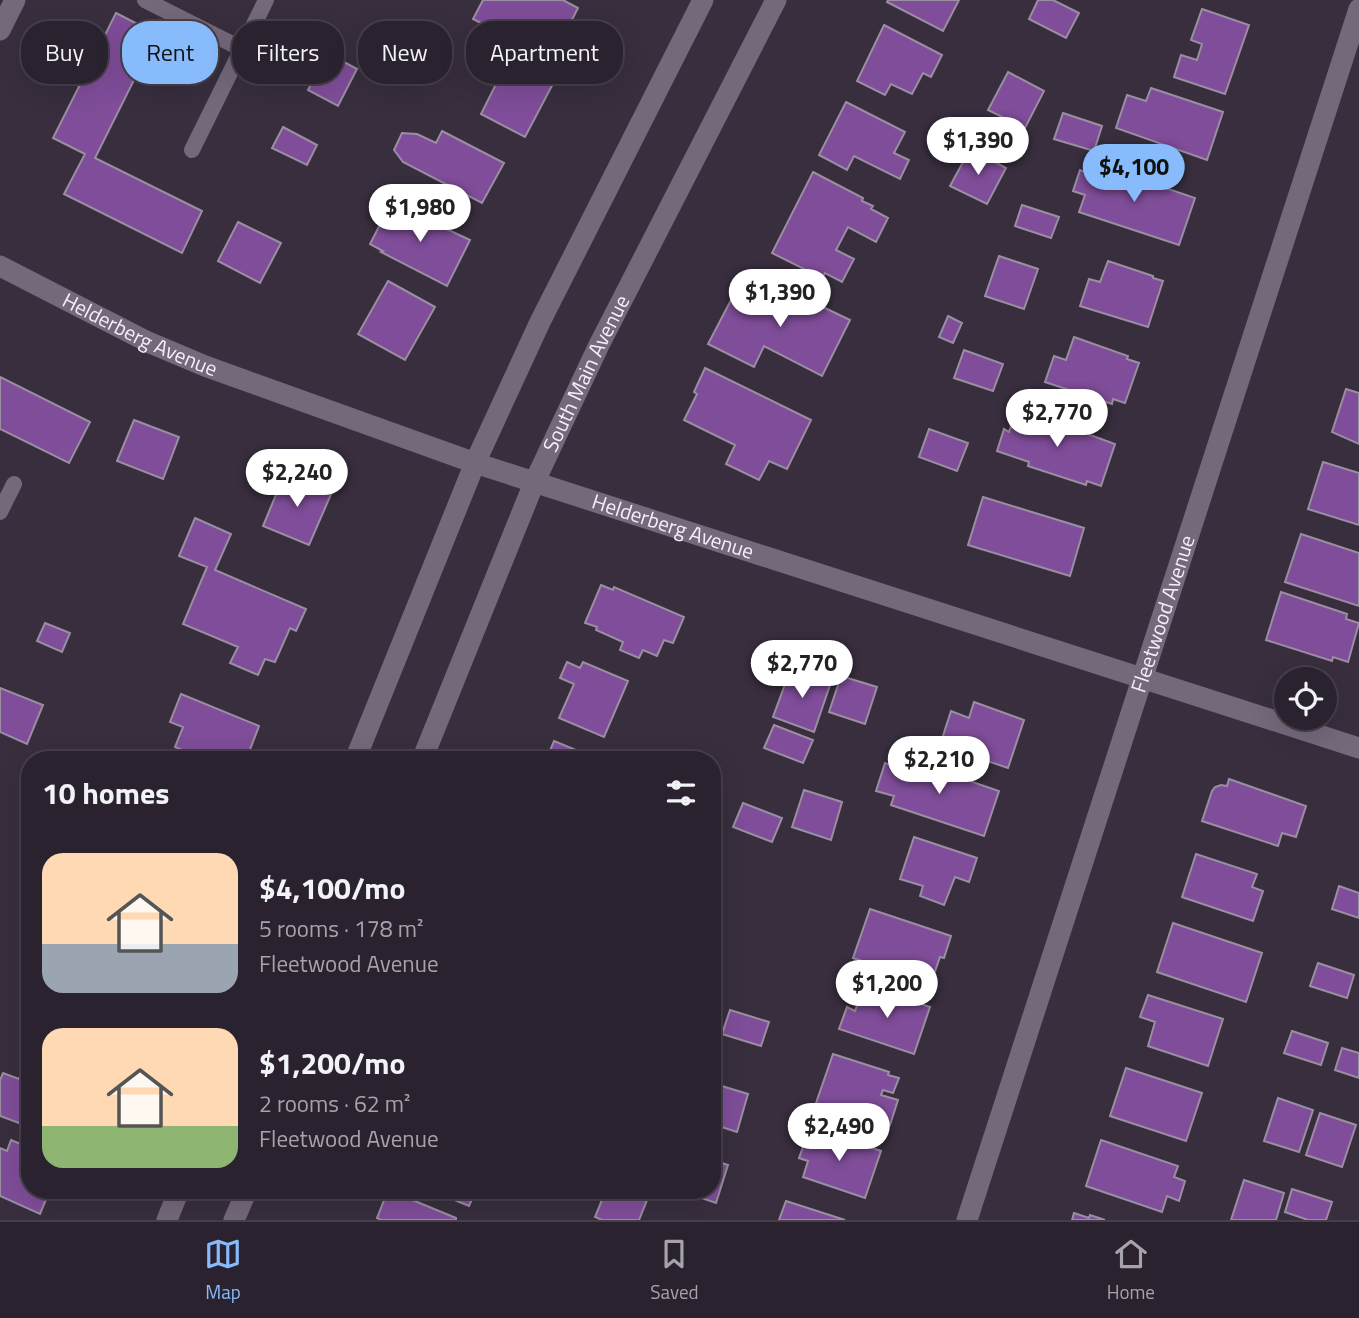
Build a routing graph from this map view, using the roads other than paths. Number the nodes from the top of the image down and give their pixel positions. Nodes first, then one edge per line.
1 (15, 0) edge
2 (145, 0) edge
3 (266, 0) edge
4 (703, 0) edge
5 (776, 0) edge
6 (1359, 9) edge
7 (256, 21) edge
8 (0, 30) edge
9 (232, 44) edge
10 (232, 69) edge
11 (192, 150) dead end
12 (0, 266) edge
13 (475, 463) junction
14 (534, 483) junction
15 (14, 484) dead end
16 (0, 512) edge
17 (1144, 678) junction
18 (1359, 748) edge
19 (359, 751) edge
20 (426, 751) edge
21 (175, 1199) edge
22 (243, 1199) edge
23 (167, 1220) edge
24 (234, 1220) edge
25 (967, 1220) edge

1 - 8 street
2 - 9 lane
3 - 7 lane
4 - 13 street
5 - 14 street, South Main Avenue
6 - 17 street, Fleetwood Avenue
10 - 11 lane
12 - 13 street, Helderberg Avenue
13 - 14 street, Helderberg Avenue
13 - 19 street
14 - 17 street, Helderberg Avenue
14 - 20 street, South Main Avenue
15 - 16 lane
17 - 18 street, Helderberg Avenue
17 - 25 street, Fleetwood Avenue
21 - 23 street
22 - 24 street

